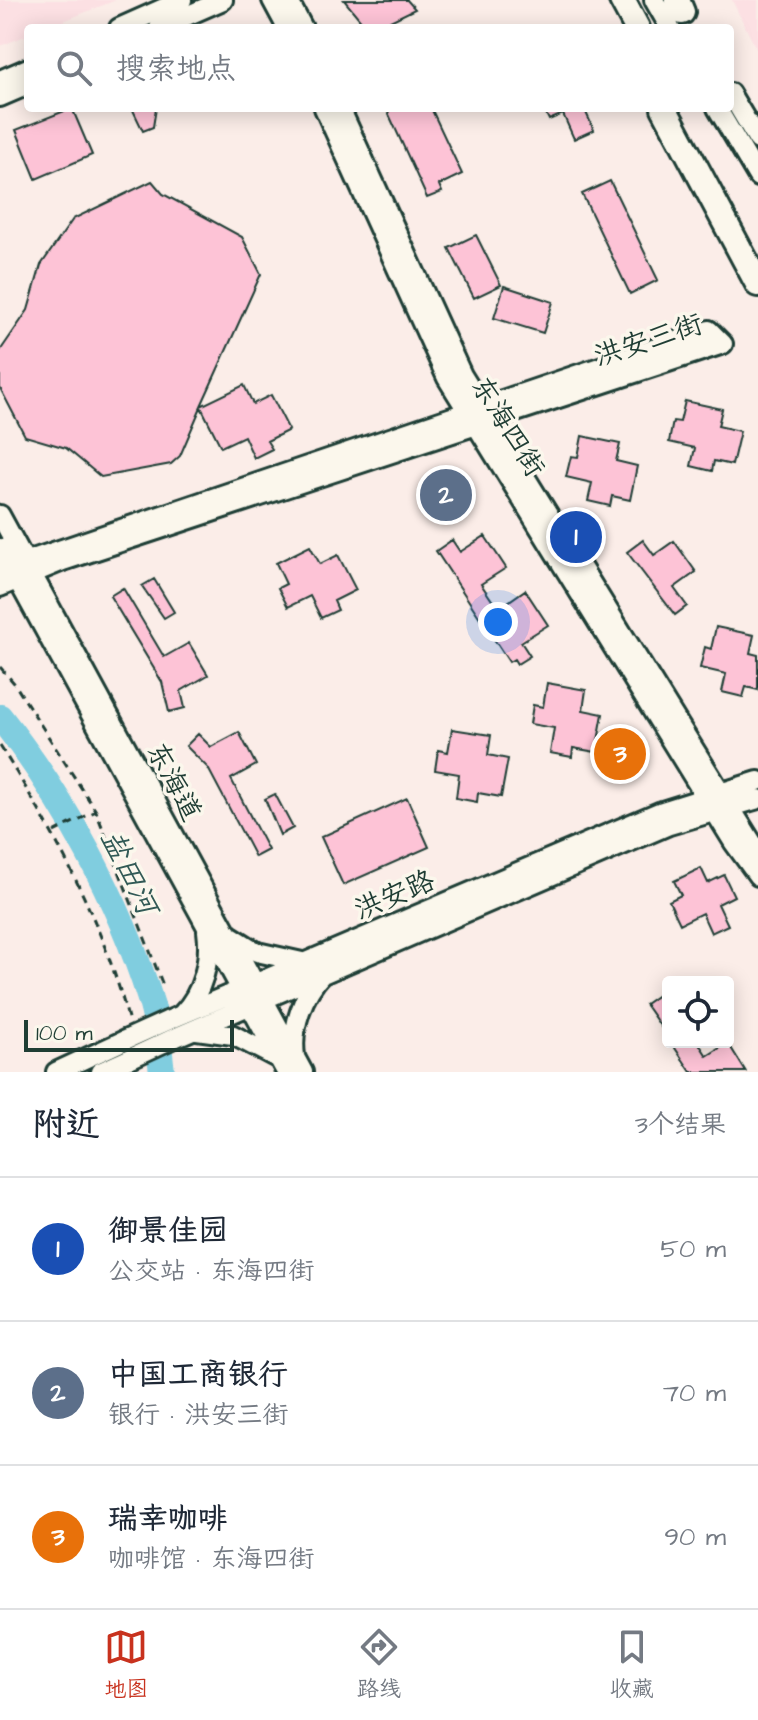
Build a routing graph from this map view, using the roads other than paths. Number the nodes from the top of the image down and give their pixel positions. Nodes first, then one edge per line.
1 (182, 0) edge
2 (223, 0) edge
3 (272, 0) edge
4 (288, 0) edge
5 (606, 0) edge
6 (622, 0) edge
7 (654, 0) edge
8 (679, 14) edge
9 (128, 24) edge
10 (168, 24) edge
11 (285, 24) edge
12 (301, 24) edge
13 (619, 24) edge
14 (635, 24) edge
15 (24, 70) edge
16 (0, 80) edge
17 (24, 87) edge
18 (0, 97) edge
19 (734, 100) edge
20 (326, 112) edge
21 (342, 112) edge
22 (666, 112) edge
23 (682, 112) edge
24 (719, 112) edge
25 (758, 140) edge
26 (758, 177) edge
27 (758, 253) edge
28 (758, 284) edge
29 (479, 416) junction
30 (0, 515) edge
31 (0, 548) edge
32 (14, 573) edge
33 (758, 781) edge
34 (758, 799) edge
35 (717, 802) junction
36 (758, 852) edge
37 (758, 876) edge
38 (214, 926) junction
39 (305, 962) junction
40 (329, 969) junction
41 (251, 994) junction
42 (177, 1027) junction
43 (128, 1044) junction
44 (291, 1066) edge
45 (56, 1072) edge
46 (100, 1072) edge

1 - 9 street
2 - 10 street
3 - 11 street
4 - 12 street
5 - 13 main road
6 - 14 main road
7 - 8 street
15 - 16 street
17 - 18 street
19 - 25 street
20 - 29 street, 东海四街
21 - 29 street, 东海四街
22 - 28 main road
23 - 27 main road
24 - 26 street
29 - 29 street, 洪安三街
29 - 32 street, 洪安三街
29 - 35 street, 东海四街
30 - 32 street, 东海道
31 - 32 street, 东海道
32 - 38 street, 东海道
33 - 35 street, 洪安路
34 - 35 street, 洪安路
35 - 36 street, 东海四街
35 - 37 street, 东海四街
35 - 39 street, 洪安路
35 - 40 street, 洪安路
38 - 39 street
38 - 41 street, 东海道
38 - 42 street
39 - 41 street, 洪安路
40 - 41 street, 洪安路
40 - 44 street
41 - 42 street, 洪安路
41 - 44 street, 东海道
42 - 43 street, 洪安路, bridge
42 - 44 street
43 - 45 street, 洪安路
43 - 46 street, 洪安路

